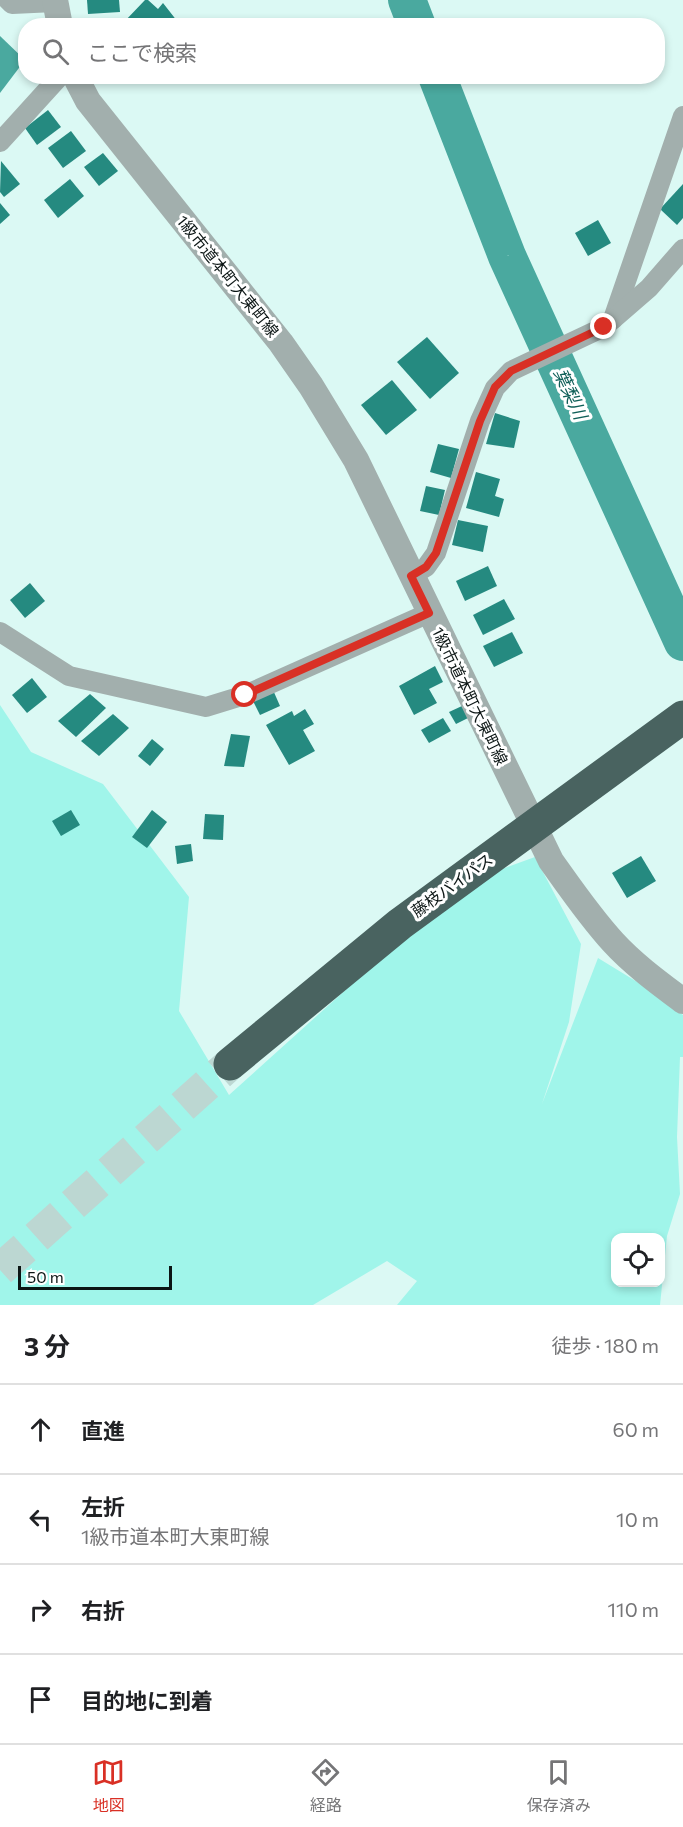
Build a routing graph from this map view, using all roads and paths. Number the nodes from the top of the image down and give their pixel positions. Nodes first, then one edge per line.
1 (8, 0) edge
2 (57, 9) edge
3 (53, 84) edge
4 (79, 84) edge
5 (683, 116) edge
6 (0, 142) edge
7 (683, 249) edge
8 (613, 319) junction
9 (411, 576) junction
10 (429, 613) junction
11 (0, 632) edge
12 (683, 717) edge
13 (683, 1001) edge
14 (230, 1064) tunnel mouth

1 - 2 street
3 - 6 street
4 - 9 street, 1級市道本町大東町線
5 - 8 street
7 - 8 street
8 - 9 street
9 - 10 street, 1級市道本町大東町線
10 - 11 street
10 - 13 street, 1級市道本町大東町線
12 - 14 highway, 藤枝バイパス

